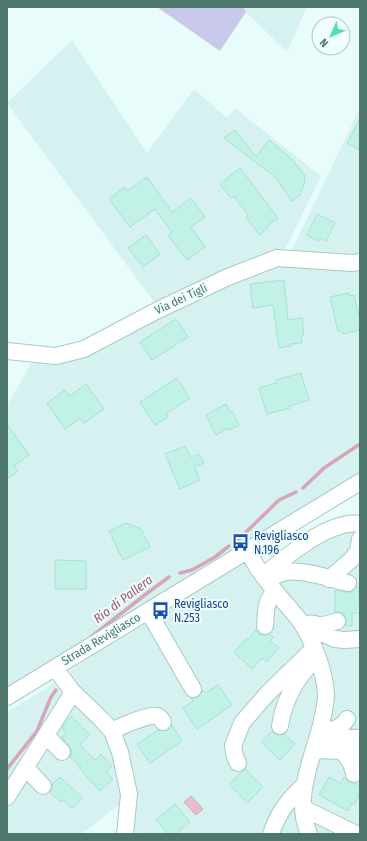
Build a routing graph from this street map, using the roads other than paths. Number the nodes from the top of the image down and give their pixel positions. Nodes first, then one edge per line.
1 (360, 262) edge
2 (7, 351) edge
3 (360, 482) edge
4 (360, 524) edge
5 (360, 539) edge
6 (249, 550) junction
7 (329, 579) junction
8 (268, 582) junction
9 (348, 584) dead end
10 (148, 611) junction
11 (337, 621) dead end
12 (265, 626) dead end
13 (303, 626) junction
14 (360, 639) edge
15 (316, 653) junction
16 (55, 668) junction
17 (193, 689) dead end
18 (72, 691) junction
19 (7, 697) edge
20 (347, 718) dead end
21 (163, 722) dead end
22 (280, 726) dead end
23 (46, 735) junction
24 (114, 736) junction
25 (360, 738) edge
26 (317, 740) junction
27 (342, 751) junction
28 (62, 752) dead end
29 (360, 754) edge
30 (238, 763) dead end
31 (26, 768) junction
32 (118, 774) dead end
33 (354, 774) dead end
34 (304, 785) junction
35 (43, 786) dead end
36 (7, 798) edge
37 (303, 808) junction
38 (125, 834) edge
39 (271, 834) edge
40 (309, 834) edge
41 (356, 834) edge

1 - 2 street, Via dei Tigli
3 - 6 street, Strada Revigliasco
4 - 8 street
5 - 7 street
6 - 8 street
6 - 10 street, Strada Revigliasco
7 - 8 street
7 - 9 street
8 - 12 street
8 - 13 street
10 - 16 street, Strada Revigliasco
10 - 17 street
11 - 13 street
13 - 14 street
13 - 15 street
15 - 22 street
15 - 26 street
15 - 30 street
16 - 18 street
16 - 19 street, Strada Revigliasco
18 - 23 street
18 - 24 street
20 - 26 street
21 - 24 street
23 - 28 street
23 - 31 street
24 - 32 street
24 - 38 street
25 - 26 street
26 - 27 street
26 - 34 street
27 - 29 street
27 - 33 street
31 - 35 street
31 - 36 street
34 - 37 street
34 - 39 street
37 - 40 street
37 - 41 street

